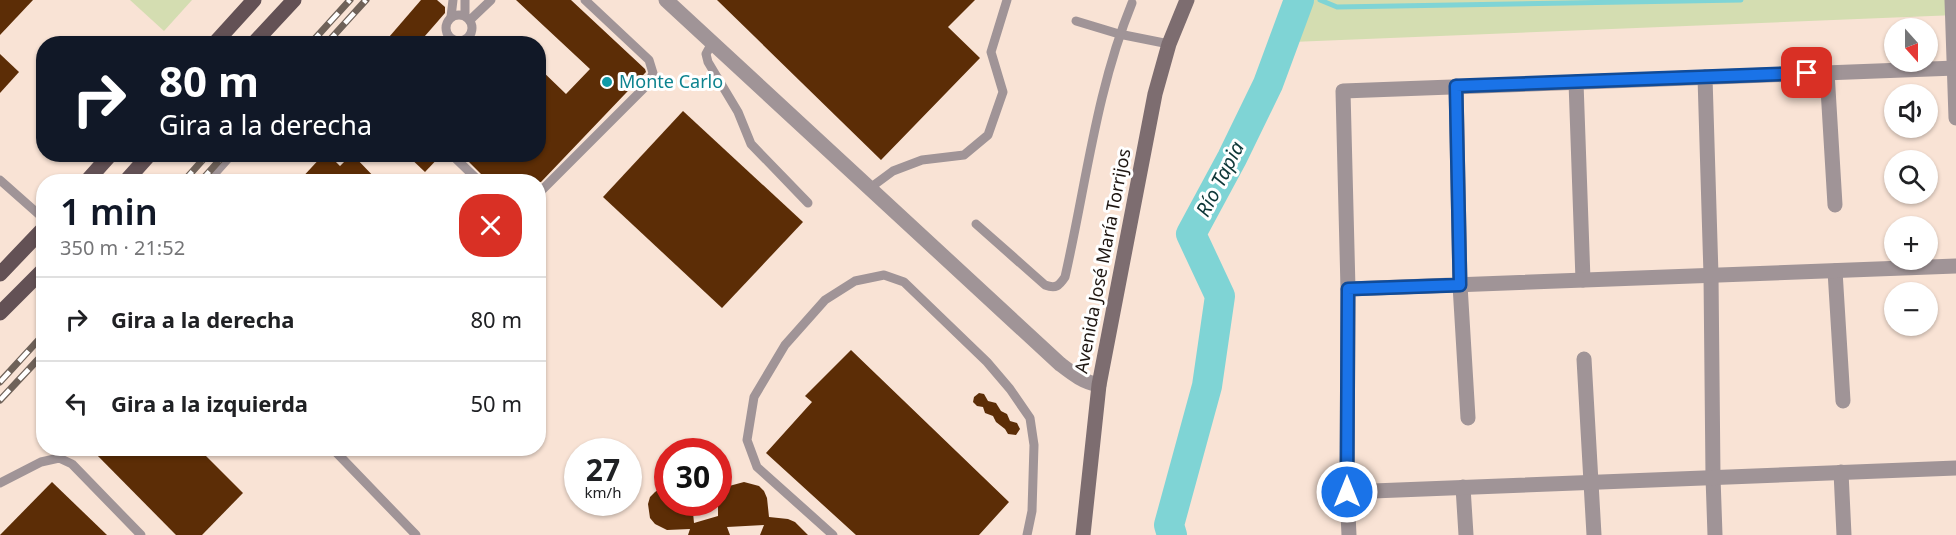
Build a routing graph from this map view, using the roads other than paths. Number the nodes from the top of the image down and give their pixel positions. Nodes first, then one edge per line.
1 (254, 0) edge
2 (294, 0) edge
3 (453, 0) edge
4 (465, 0) edge
5 (491, 0) edge
6 (585, 0) edge
7 (666, 0) edge
8 (1007, 0) edge
9 (1187, 0) edge
10 (1952, 0) edge
11 (1132, 3) dead end
12 (451, 17) junction
13 (467, 17) junction
14 (1076, 21) dead end
15 (1119, 34) junction
16 (220, 36) edge
17 (260, 36) edge
18 (446, 36) edge
19 (469, 36) edge
20 (712, 43) junction
21 (1169, 44) junction
22 (1955, 68) edge
23 (1827, 72) junction
24 (1705, 77) junction
25 (1575, 82) junction
26 (1456, 86) junction
27 (1956, 118) edge
28 (104, 162) edge
29 (143, 162) edge
30 (225, 162) edge
31 (459, 162) edge
32 (93, 174) edge
33 (132, 174) edge
34 (214, 174) edge
35 (472, 174) edge
36 (0, 180) edge
37 (546, 186) edge
38 (870, 188) junction
39 (808, 203) dead end
40 (1835, 205) dead end
41 (36, 212) edge
42 (976, 225) dead end
43 (36, 236) edge
44 (1956, 266) edge
45 (1835, 271) junction
46 (0, 274) edge
47 (1712, 276) junction
48 (36, 277) edge
49 (1583, 280) junction
50 (1460, 285) junction
51 (1348, 289) junction
52 (0, 313) edge
53 (1584, 359) dead end
54 (1099, 385) junction
55 (1843, 401) dead end
56 (1468, 418) dead end
57 (340, 456) edge
58 (1956, 468) edge
59 (1841, 472) junction
60 (1713, 477) junction
61 (1592, 482) junction
62 (0, 483) edge
63 (1463, 487) junction
64 (1347, 492) junction
65 (141, 535) edge
66 (416, 535) edge
67 (833, 535) edge
68 (1027, 535) edge
69 (1083, 535) edge
70 (1349, 535) edge
71 (1466, 535) edge
72 (1594, 535) edge
73 (1715, 535) edge
74 (1844, 535) edge

1 - 16 main road
2 - 17 main road
3 - 12 lane
4 - 13 lane
5 - 13 lane
6 - 37 lane
7 - 20 street
8 - 38 lane
9 - 21 main road, Avenida José María Torrijos
10 - 22 street
11 - 15 lane
12 - 13 lane
12 - 18 lane
13 - 19 lane
14 - 15 lane
15 - 21 lane
15 - 42 lane
20 - 38 street
20 - 39 lane
21 - 54 main road, Avenida José María Torrijos
22 - 23 street
22 - 27 street
23 - 24 street
23 - 40 street
24 - 25 street
24 - 47 street
25 - 26 street
25 - 49 street
26 - 50 street
26 - 51 street
28 - 32 main road
29 - 33 main road
30 - 34 lane
31 - 35 lane
36 - 41 lane
38 - 54 street
43 - 46 main road
44 - 45 street
45 - 47 street
45 - 55 street
47 - 49 street
47 - 60 street
48 - 52 main road
49 - 50 street
50 - 51 street
50 - 56 street
51 - 64 street
53 - 61 street
54 - 69 main road, Avenida José María Torrijos
57 - 66 lane
58 - 59 street
59 - 60 street
59 - 74 street
60 - 61 street
60 - 73 street
61 - 63 street
61 - 72 street
62 - 65 lane
63 - 64 street
63 - 71 street
64 - 70 street
67 - 68 lane

